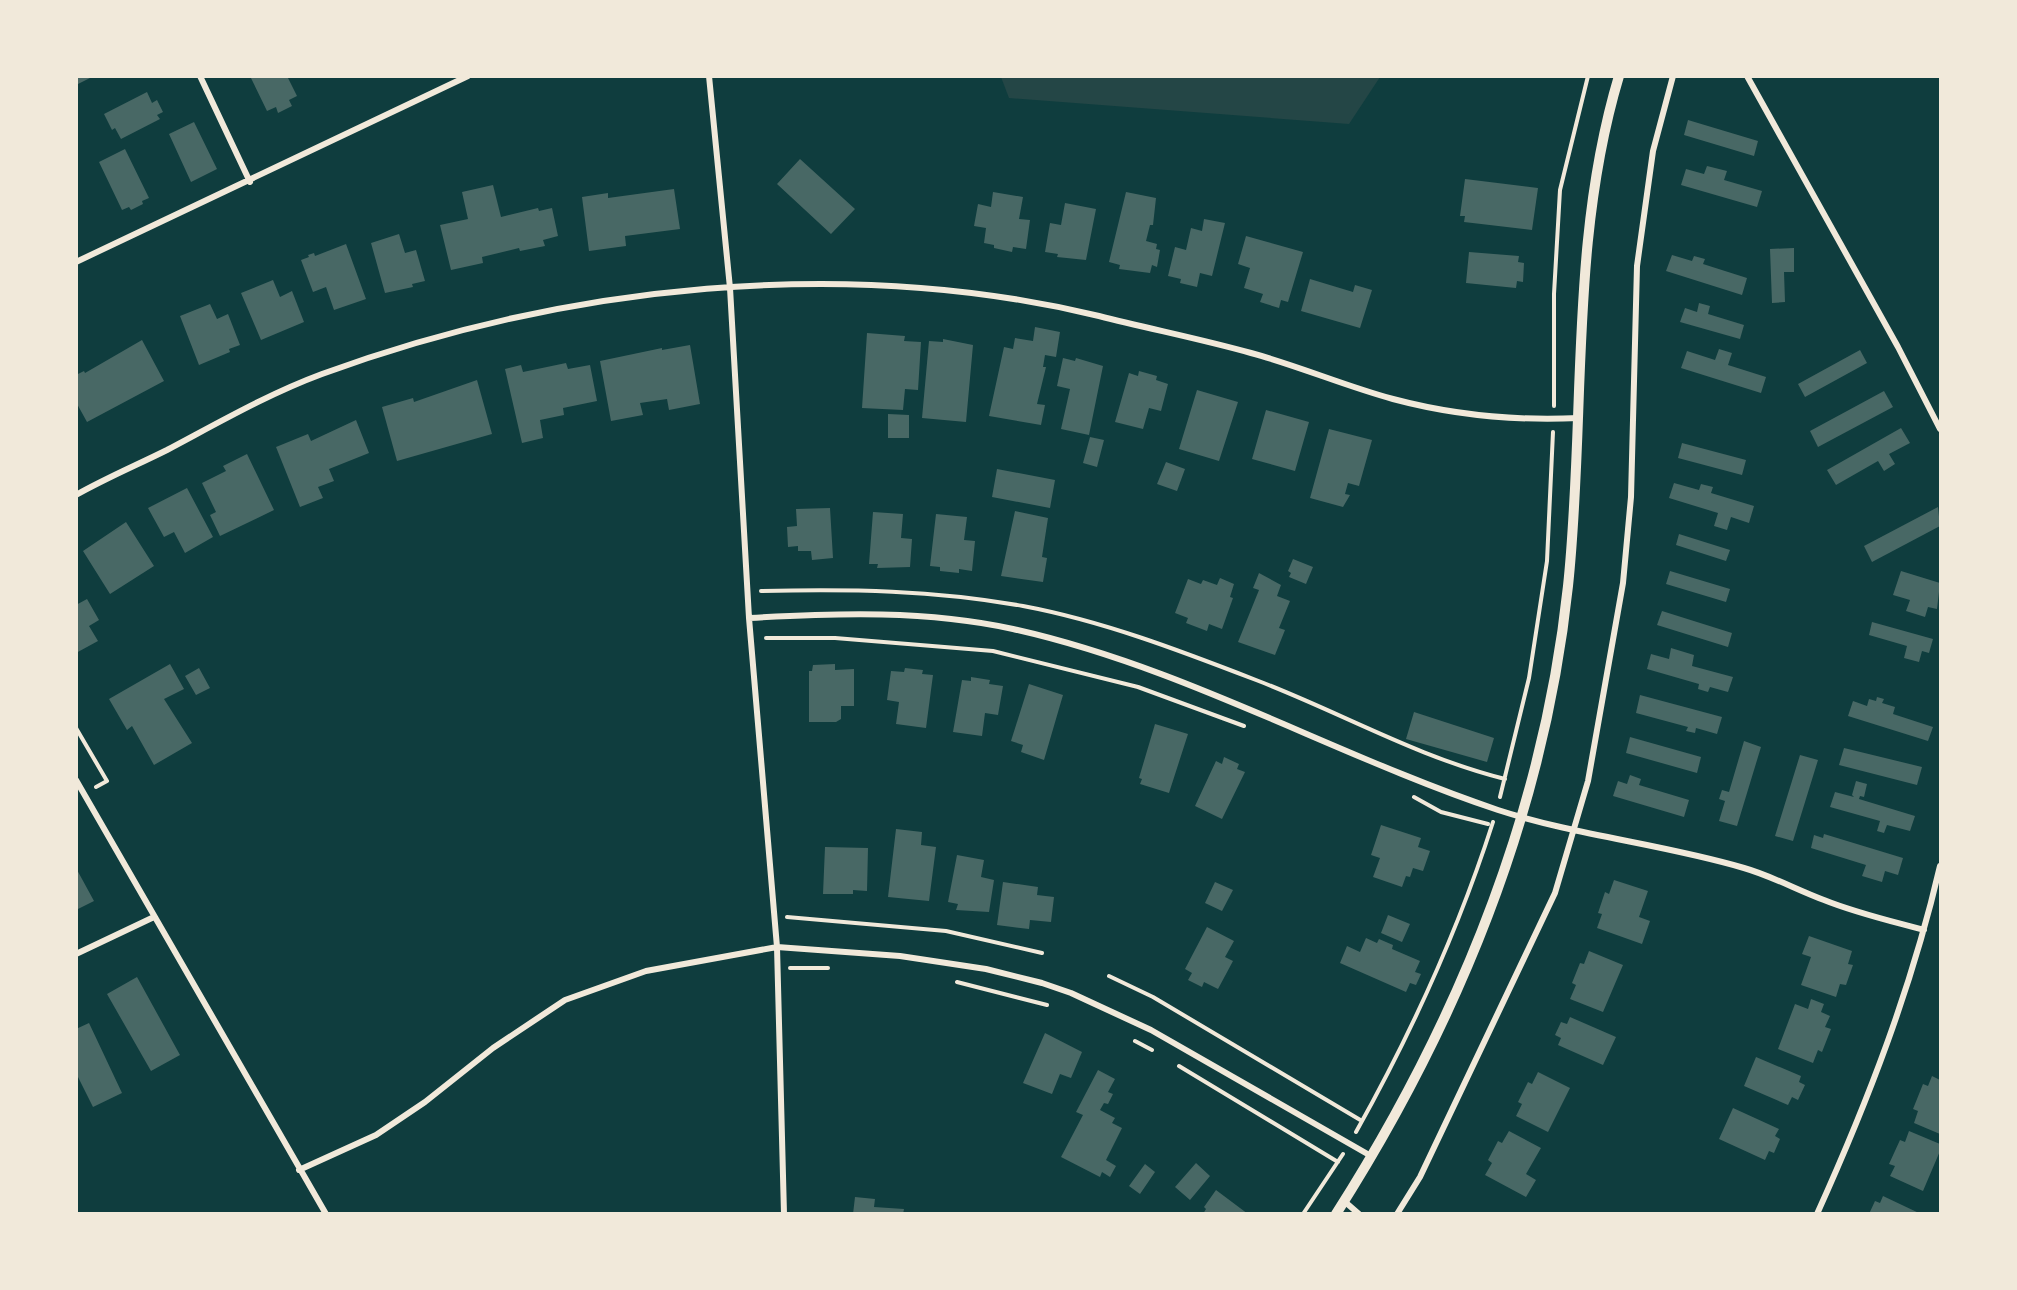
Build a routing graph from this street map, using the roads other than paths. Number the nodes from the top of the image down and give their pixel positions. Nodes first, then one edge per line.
1 (200, 76) edge
2 (468, 76) edge
3 (710, 76) edge
4 (1619, 76) edge
5 (1673, 76) edge
6 (1747, 76) edge
7 (250, 182) junction
8 (76, 262) edge
9 (730, 288) junction
10 (1579, 418) junction
11 (1941, 429) edge
12 (76, 495) edge
13 (749, 618) junction
14 (76, 780) edge
15 (1521, 816) junction
16 (1574, 831) junction
17 (1941, 866) edge
18 (153, 917) junction
19 (1924, 930) junction
20 (777, 947) junction
21 (76, 954) edge
22 (1371, 1156) junction
23 (299, 1170) junction
24 (1344, 1201) junction
25 (326, 1214) edge
26 (784, 1214) edge
27 (1336, 1214) edge
28 (1359, 1214) edge
29 (1396, 1214) edge
30 (1817, 1214) edge

1 - 7 street
2 - 7 street
3 - 9 street
4 - 10 street
5 - 16 street
6 - 11 street
7 - 8 street
9 - 10 street
9 - 12 street
9 - 13 street
10 - 15 street
13 - 15 street
13 - 20 street
14 - 18 street
15 - 16 street
15 - 22 street
16 - 19 street
16 - 29 street
17 - 19 street
18 - 21 street
18 - 23 street
19 - 30 street
20 - 22 street
20 - 23 street
20 - 26 street
22 - 24 street
23 - 25 street
24 - 27 street
24 - 28 street

